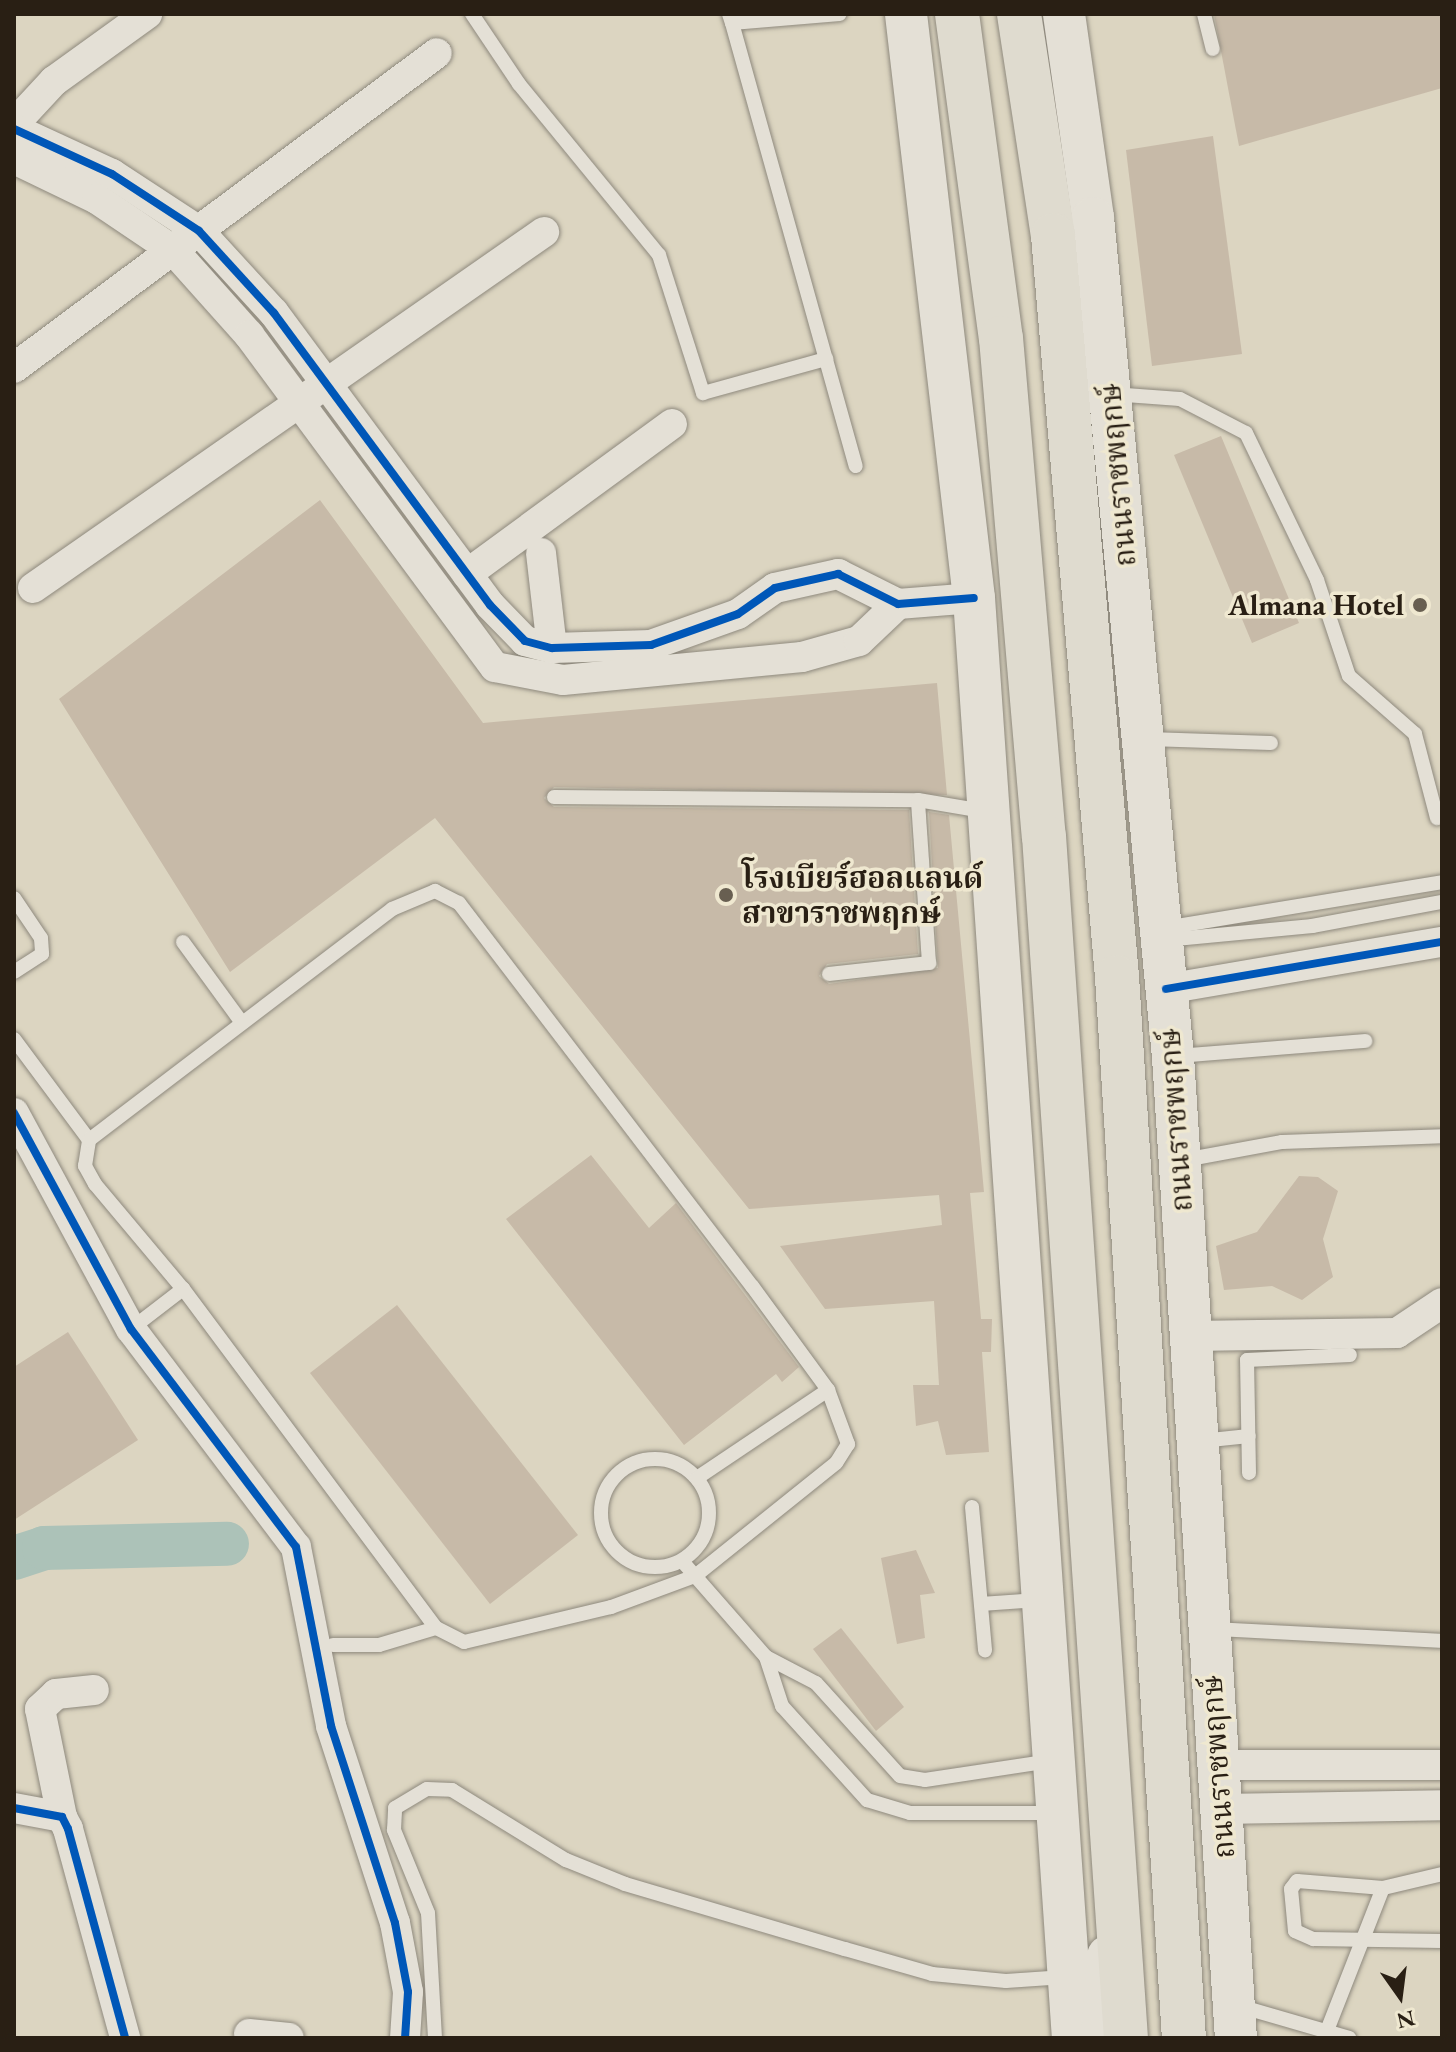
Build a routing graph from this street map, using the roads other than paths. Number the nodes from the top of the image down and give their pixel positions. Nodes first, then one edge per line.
1 (147, 14) edge
2 (472, 14) edge
3 (840, 14) edge
4 (906, 14) edge
5 (957, 14) edge
6 (1019, 14) edge
7 (1064, 14) edge
8 (1204, 14) edge
9 (731, 19) edge
10 (1213, 49) dead end
11 (437, 53) dead end
12 (14, 126) edge
13 (926, 148) junction
14 (14, 159) edge
15 (199, 231) junction
16 (544, 232) dead end
17 (1053, 235) junction
18 (174, 251) junction
19 (1001, 338) junction
20 (826, 359) junction
21 (14, 368) edge
22 (330, 386) junction
23 (1111, 394) junction
24 (301, 407) junction
25 (672, 424) dead end
26 (856, 466) dead end
27 (1118, 490) junction
28 (541, 553) dead end
29 (471, 579) junction
30 (33, 588) dead end
31 (974, 598) junction
32 (898, 604) junction
33 (445, 605) junction
34 (552, 648) junction
35 (1145, 739) junction
36 (1271, 743) dead end
37 (554, 797) dead end
38 (918, 800) junction
39 (991, 813) junction
40 (1437, 818) dead end
41 (1442, 882) edge
42 (1388, 892) junction
43 (14, 898) edge
44 (1442, 902) edge
45 (1391, 912) junction
46 (1216, 921) junction
47 (1161, 935) junction
48 (1218, 937) junction
49 (183, 942) dead end
50 (1442, 942) edge
51 (14, 972) edge
52 (829, 974) dead end
53 (1166, 989) junction
54 (242, 1023) junction
55 (14, 1039) edge
56 (1365, 1041) dead end
57 (1173, 1057) junction
58 (14, 1113) edge
59 (1442, 1136) edge
60 (89, 1140) junction
61 (1179, 1161) junction
62 (183, 1289) junction
63 (1442, 1303) edge
64 (131, 1329) junction
65 (1190, 1336) junction
66 (1350, 1355) dead end
67 (828, 1390) junction
68 (1249, 1436) junction
69 (1197, 1441) junction
70 (1249, 1473) dead end
71 (697, 1478) junction
72 (972, 1507) dead end
73 (682, 1561) junction
74 (695, 1576) junction
75 (1042, 1599) junction
76 (981, 1604) junction
77 (436, 1628) junction
78 (1209, 1628) junction
79 (1442, 1641) edge
80 (333, 1645) dead end
81 (985, 1650) dead end
82 (766, 1657) junction
83 (94, 1690) dead end
84 (1054, 1761) junction
85 (1428, 1764) edge
86 (1217, 1765) junction
87 (1412, 1805) junction
88 (1442, 1805) edge
89 (14, 1808) edge
90 (1230, 1809) junction
91 (1058, 1813) junction
92 (62, 1817) junction
93 (380, 1826) junction
94 (1442, 1874) edge
95 (1383, 1888) junction
96 (1118, 1917) junction
97 (1362, 1939) junction
98 (1442, 1941) edge
99 (1068, 1977) junction
100 (1234, 2022) edge
101 (1316, 2030) edge
102 (249, 2034) dead end
103 (125, 2038) edge
104 (289, 2038) edge
105 (405, 2038) edge
106 (435, 2038) edge
107 (1073, 2038) edge
108 (1102, 2038) edge
109 (1126, 2038) edge
110 (1184, 2038) edge
111 (1349, 2038) edge

1 - 12 street
2 - 20 lane
3 - 9 lane
4 - 13 main road
5 - 19 main road
6 - 17 main road, ถนนราชพฤกษ์
7 - 23 main road, ถนนราชพฤกษ์
8 - 10 lane
9 - 20 lane
11 - 15 street
12 - 15 street
13 - 19 main road
13 - 31 main road
14 - 18 street
15 - 18 street
15 - 22 street
16 - 22 street
17 - 27 main road
17 - 110 main road, ถนนราชพฤกษ์
18 - 21 street
18 - 24 street
19 - 96 main road
20 - 26 lane
22 - 24 street
22 - 29 street
23 - 27 main road, ถนนราชพฤกษ์
23 - 40 lane
24 - 30 street
24 - 33 street
25 - 29 street
27 - 35 main road, ถนนราชพฤกษ์
28 - 34 street
29 - 33 street
29 - 34 street
31 - 32 street
31 - 39 main road
32 - 33 street
32 - 34 street
35 - 36 lane
35 - 47 main road, ถนนราชพฤกษ์
37 - 38 lane
38 - 39 lane
38 - 52 lane
39 - 75 main road
41 - 42 lane
42 - 45 lane
42 - 46 lane
43 - 51 lane
44 - 45 lane
45 - 48 lane
46 - 47 lane
46 - 48 lane
47 - 48 lane
47 - 53 main road, ถนนราชพฤกษ์
49 - 54 lane
50 - 53 street
53 - 57 main road, ถนนราชพฤกษ์
54 - 60 lane
54 - 67 lane
55 - 60 lane
56 - 57 lane
57 - 61 main road, ถนนราชพฤกษ์
58 - 64 street
59 - 61 lane
60 - 62 lane
61 - 65 main road, ถนนราชพฤกษ์
62 - 64 lane
62 - 77 lane
63 - 65 street
64 - 93 street
65 - 69 main road, ถนนราชพฤกษ์
66 - 68 lane
67 - 71 lane
67 - 74 lane
68 - 69 lane
68 - 70 lane
69 - 78 main road, ถนนราชพฤกษ์
71 - 73 lane
71 - 73 lane
72 - 76 lane
73 - 74 lane
74 - 77 lane
74 - 82 lane
75 - 76 lane
75 - 84 main road
76 - 81 lane
77 - 80 lane
78 - 79 lane
78 - 86 main road, ถนนราชพฤกษ์
82 - 84 lane
82 - 91 lane
83 - 92 street
84 - 91 main road
85 - 86 street
85 - 87 street
86 - 90 main road, ถนนราชพฤกษ์
87 - 88 street
87 - 90 street
89 - 92 street
90 - 100 main road, ถนนราชพฤกษ์
91 - 99 main road
92 - 103 street
93 - 99 lane
93 - 105 street
93 - 106 lane
94 - 95 lane
95 - 97 lane
95 - 97 lane
96 - 108 main road
96 - 109 main road
97 - 98 lane
97 - 101 lane
99 - 107 main road
100 - 101 lane
101 - 111 lane
102 - 104 street

